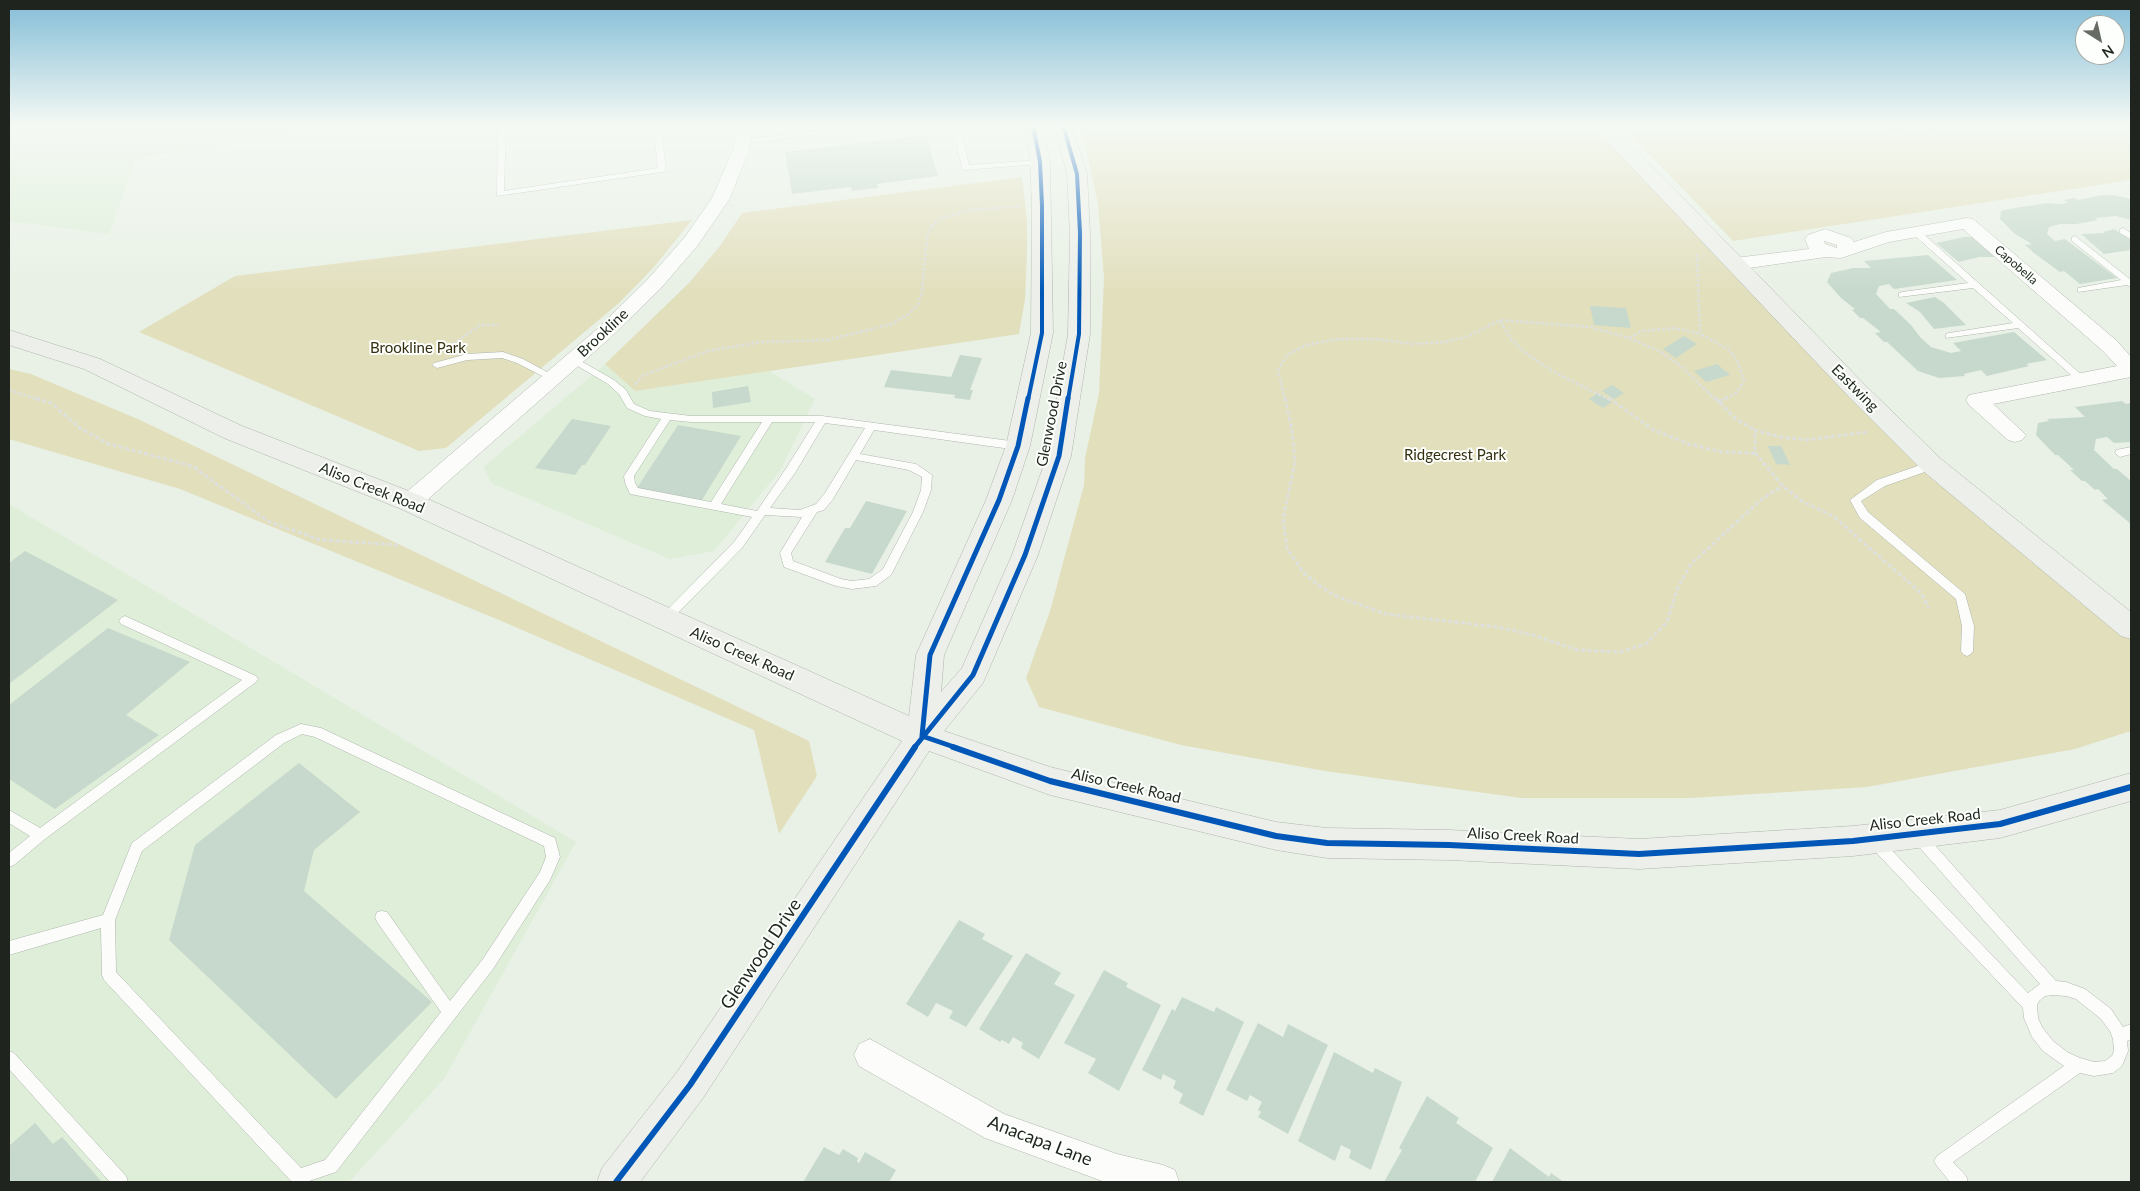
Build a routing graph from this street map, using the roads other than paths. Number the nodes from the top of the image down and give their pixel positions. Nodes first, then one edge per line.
1 (500, 181) edge
2 (591, 181) edge
3 (728, 181) edge
4 (1041, 181) edge
5 (1077, 181) edge
6 (1653, 181) edge
7 (2123, 231) dead end
8 (1916, 232) junction
9 (2131, 237) edge
10 (2075, 238) dead end
11 (1729, 258) junction
12 (2130, 283) edge
13 (1974, 285) junction
14 (2081, 290) dead end
15 (1902, 295) dead end
16 (2020, 325) junction
17 (1949, 336) dead end
18 (9, 337) edge
19 (574, 360) junction
20 (437, 365) road end
21 (2131, 370) edge
22 (553, 378) junction
23 (2082, 380) junction
24 (667, 417) junction
25 (822, 419) junction
26 (769, 420) junction
27 (871, 426) junction
28 (2015, 435) dead end
29 (1018, 446) junction
30 (2131, 451) edge
31 (2120, 453) dead end
32 (853, 456) junction
33 (1932, 465) junction
34 (410, 502) junction
35 (714, 506) junction
36 (812, 511) junction
37 (761, 513) junction
38 (665, 619) junction
39 (126, 621) dead end
40 (2131, 628) edge
41 (1967, 651) dead end
42 (922, 736) junction
43 (2131, 787) edge
44 (9, 816) edge
45 (1917, 834) junction
46 (40, 835) junction
47 (1872, 839) junction
48 (9, 861) edge
49 (382, 917) dead end
50 (108, 920) junction
51 (9, 948) edge
52 (2053, 988) junction
53 (2030, 1005) junction
54 (450, 1012) junction
55 (2125, 1034) edge
56 (870, 1055) dead end
57 (9, 1058) edge
58 (2078, 1065) junction
59 (120, 1182) edge
60 (616, 1182) edge
61 (1163, 1182) edge
62 (1960, 1182) edge

1 - 2 lane
3 - 19 street, Brookline
4 - 29 main road, Glenwood Drive
5 - 42 main road, Glenwood Drive
6 - 11 main road, Eastwing
7 - 9 lane
8 - 11 street, Capobella
8 - 13 lane
8 - 21 street, Capobella
10 - 12 lane
11 - 33 main road, Eastwing
12 - 14 lane
13 - 15 lane
13 - 16 lane
16 - 17 lane
16 - 23 lane
18 - 34 main road, Aliso Creek Road
19 - 22 street, Brookline
19 - 24 lane
20 - 22 lane
21 - 23 street, Capobella
22 - 34 street, Brookline
23 - 28 street, Capobella
24 - 26 lane
24 - 35 lane
25 - 26 lane
25 - 27 lane
25 - 37 lane
26 - 35 lane
27 - 29 lane
27 - 32 lane
29 - 42 main road, Glenwood Drive
30 - 31 lane
32 - 36 lane
32 - 36 lane
33 - 40 main road, Eastwing
33 - 41 lane
34 - 38 main road, Aliso Creek Road
35 - 37 lane
36 - 37 lane
37 - 38 lane
38 - 42 main road, Aliso Creek Road
39 - 46 lane
42 - 47 main road, Aliso Creek Road
42 - 60 main road, Glenwood Drive
43 - 45 main road, Aliso Creek Road
44 - 46 lane
45 - 47 main road, Aliso Creek Road
45 - 52 lane
46 - 48 lane
47 - 53 lane
49 - 54 lane
50 - 51 lane
50 - 54 lane
50 - 54 lane
52 - 53 lane
52 - 55 lane
53 - 58 lane
55 - 58 lane
56 - 61 street, Anacapa Lane
57 - 59 lane
58 - 62 lane

